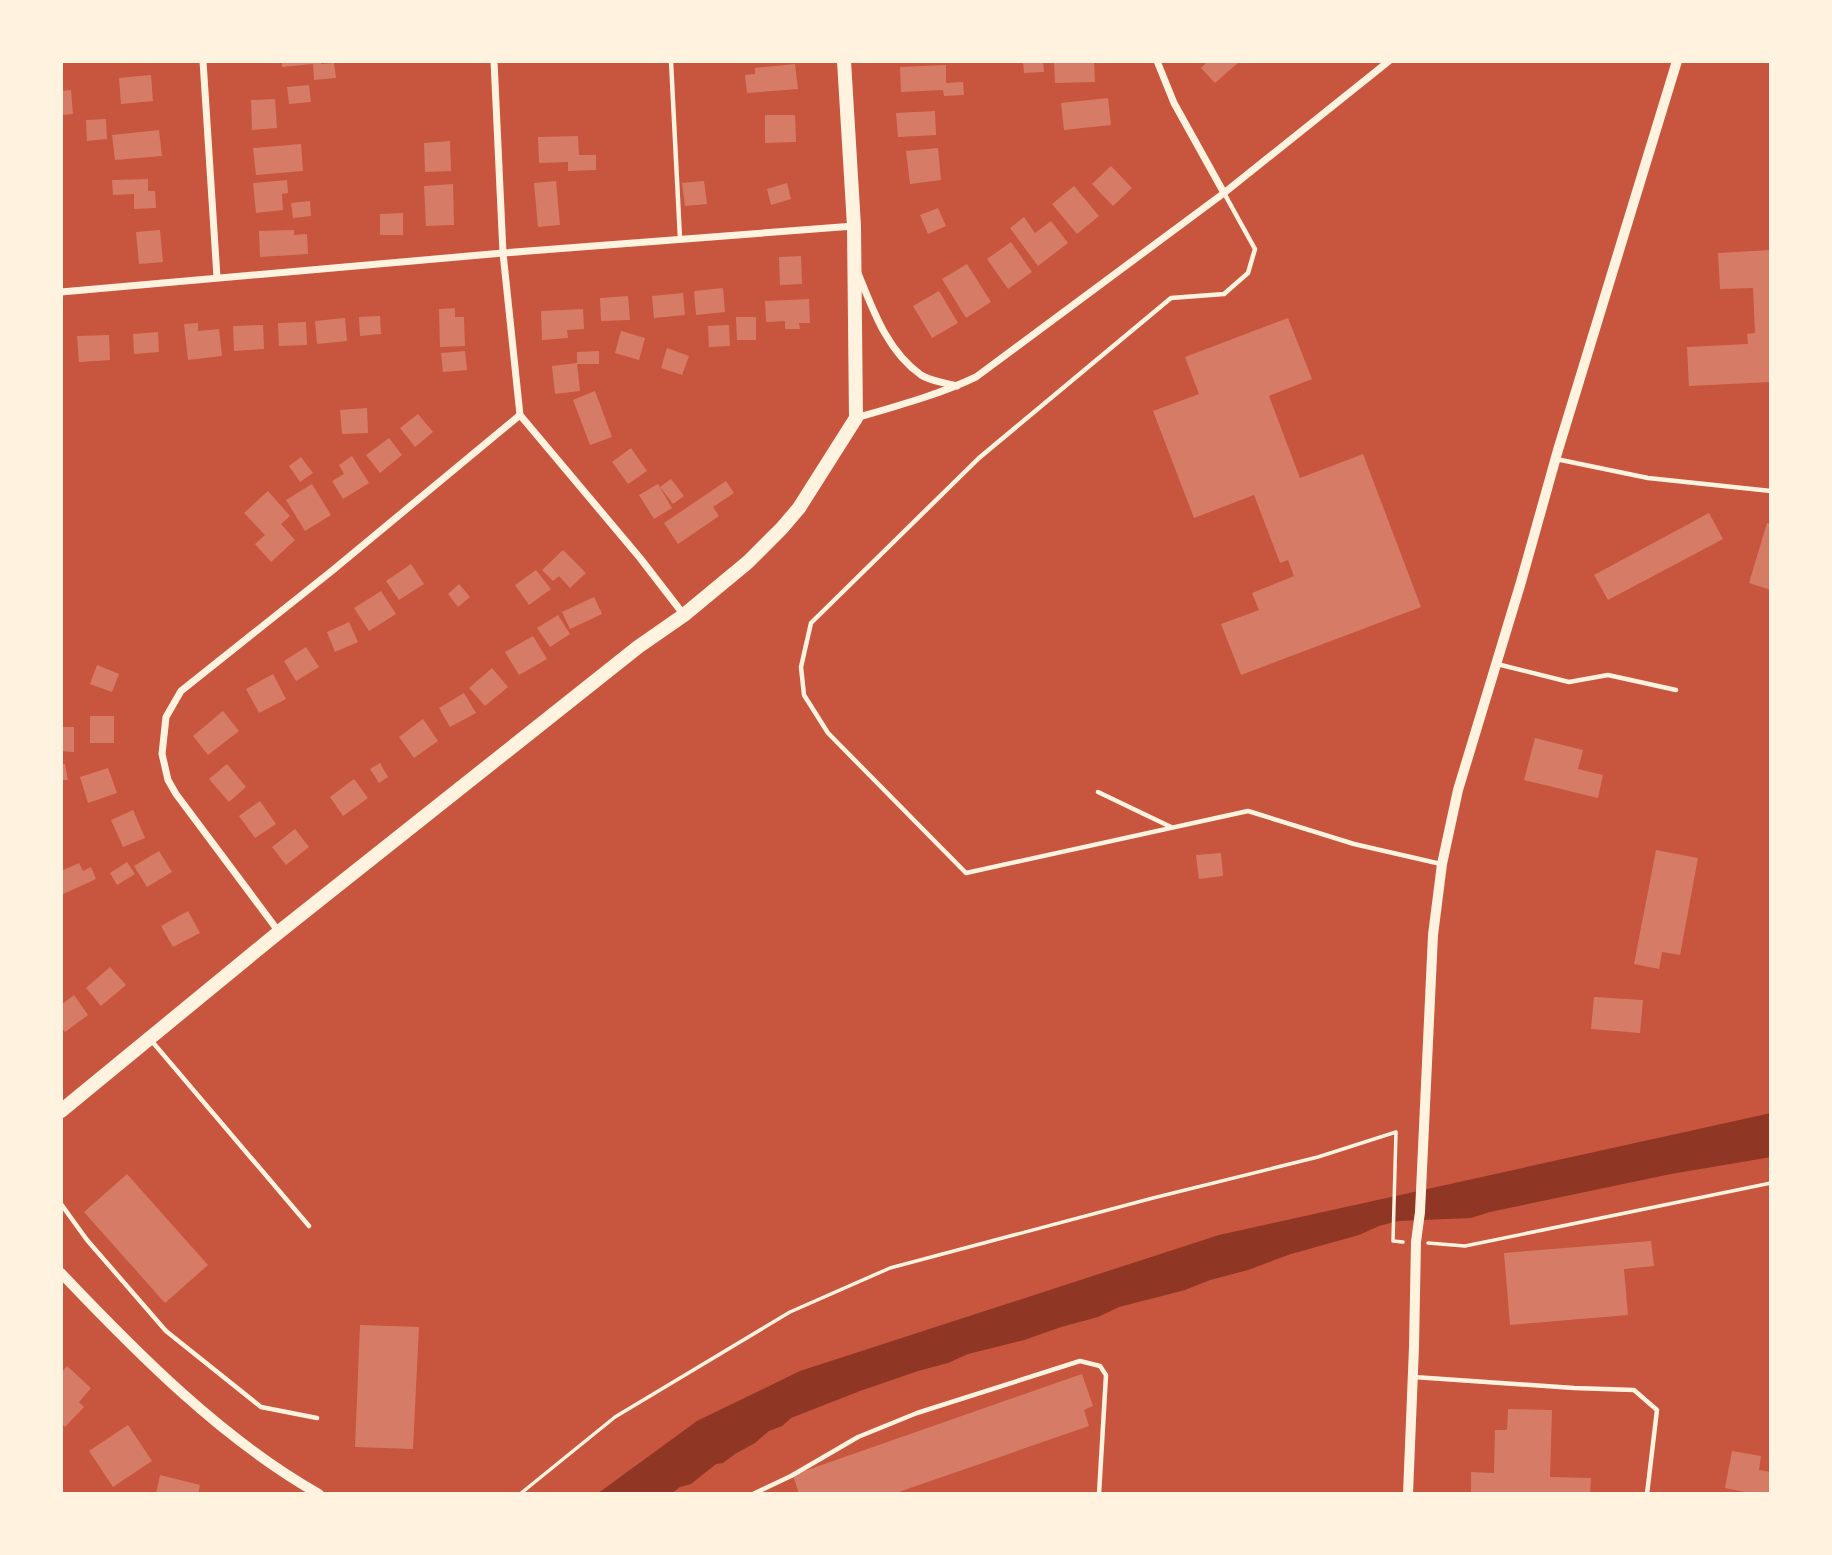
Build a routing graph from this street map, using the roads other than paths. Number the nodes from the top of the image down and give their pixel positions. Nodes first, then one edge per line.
1 (203, 61) edge
2 (494, 61) edge
3 (671, 61) edge
4 (844, 61) edge
5 (1157, 61) edge
6 (1389, 61) edge
7 (1676, 61) edge
8 (1223, 193) junction
9 (854, 226) junction
10 (680, 239) junction
11 (503, 253) junction
12 (855, 264) junction
13 (217, 277) junction
14 (61, 292) edge
15 (958, 386) junction
16 (520, 415) junction
17 (856, 418) junction
18 (1555, 459) junction
19 (1771, 491) edge
20 (684, 615) junction
21 (1496, 663) junction
22 (1676, 690) dead end
23 (1098, 792) dead end
24 (1172, 828) junction
25 (1442, 864) junction
26 (279, 932) junction
27 (150, 1038) junction
28 (61, 1111) edge
29 (61, 1204) edge
30 (309, 1226) dead end
31 (61, 1273) edge
32 (1413, 1377) junction
33 (317, 1418) dead end
34 (319, 1494) edge
35 (752, 1494) edge
36 (1098, 1494) edge
37 (1408, 1494) edge
38 (1647, 1494) edge

1 - 13 street
2 - 11 street
3 - 10 lane
4 - 9 main road
5 - 8 street
6 - 8 street
7 - 18 street
8 - 15 street
8 - 24 lane
9 - 10 street
9 - 12 main road
10 - 11 street
11 - 13 street
11 - 16 street
12 - 15 street
12 - 17 main road
13 - 14 street
15 - 17 street
16 - 20 street
16 - 26 street
17 - 20 main road
18 - 19 lane
18 - 21 street
20 - 26 main road
21 - 22 lane
21 - 25 street
23 - 24 lane
24 - 25 lane
25 - 32 street
26 - 27 main road
27 - 28 main road
27 - 30 lane
29 - 33 lane
31 - 34 street
32 - 37 street
32 - 38 lane
35 - 36 lane

